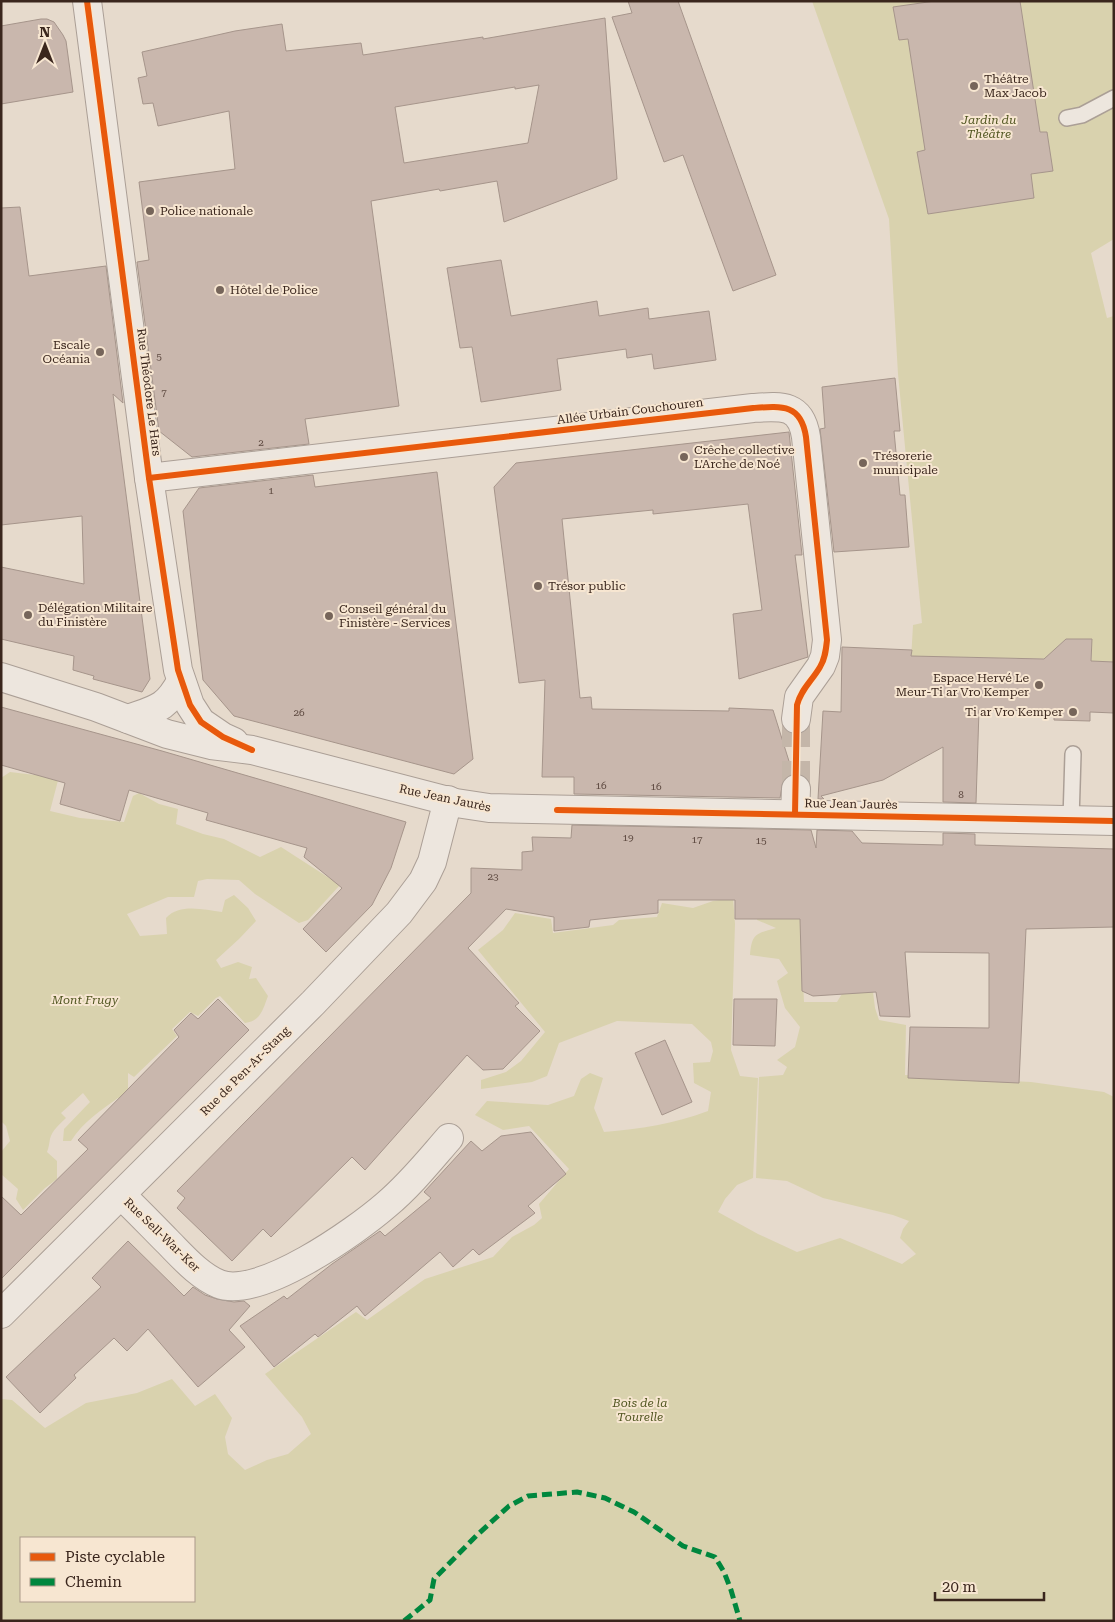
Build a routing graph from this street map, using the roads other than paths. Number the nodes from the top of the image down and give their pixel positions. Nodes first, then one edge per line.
1 (87, 1) edge
2 (1114, 98) edge
3 (1067, 118) dead end
4 (149, 478) junction
5 (1, 677) edge
6 (181, 681) junction
7 (128, 719) junction
8 (796, 719) tunnel mouth
9 (252, 750) junction
10 (1073, 754) dead end
11 (448, 800) junction
12 (1071, 820) junction
13 (1114, 821) edge
14 (449, 1138) dead end
15 (121, 1195) junction
16 (1, 1314) edge

1 - 4 street, Rue Théodore Le Hars
2 - 3 lane
4 - 6 street, Rue Théodore Le Hars
4 - 8 street, Allée Urbain Couchouren
5 - 7 street, Rue Jean Jaurès
6 - 7 street
6 - 9 street, Rue Théodore Le Hars
7 - 9 street, Rue Jean Jaurès
9 - 11 street, Rue Jean Jaurès
10 - 12 lane
11 - 12 street, Rue Jean Jaurès
11 - 15 street, Rue de Pen-Ar-Stang
12 - 13 street, Rue Jean Jaurès
14 - 15 street, Rue Sell-War-Ker
15 - 16 street, Rue de Pen-Ar-Stang

